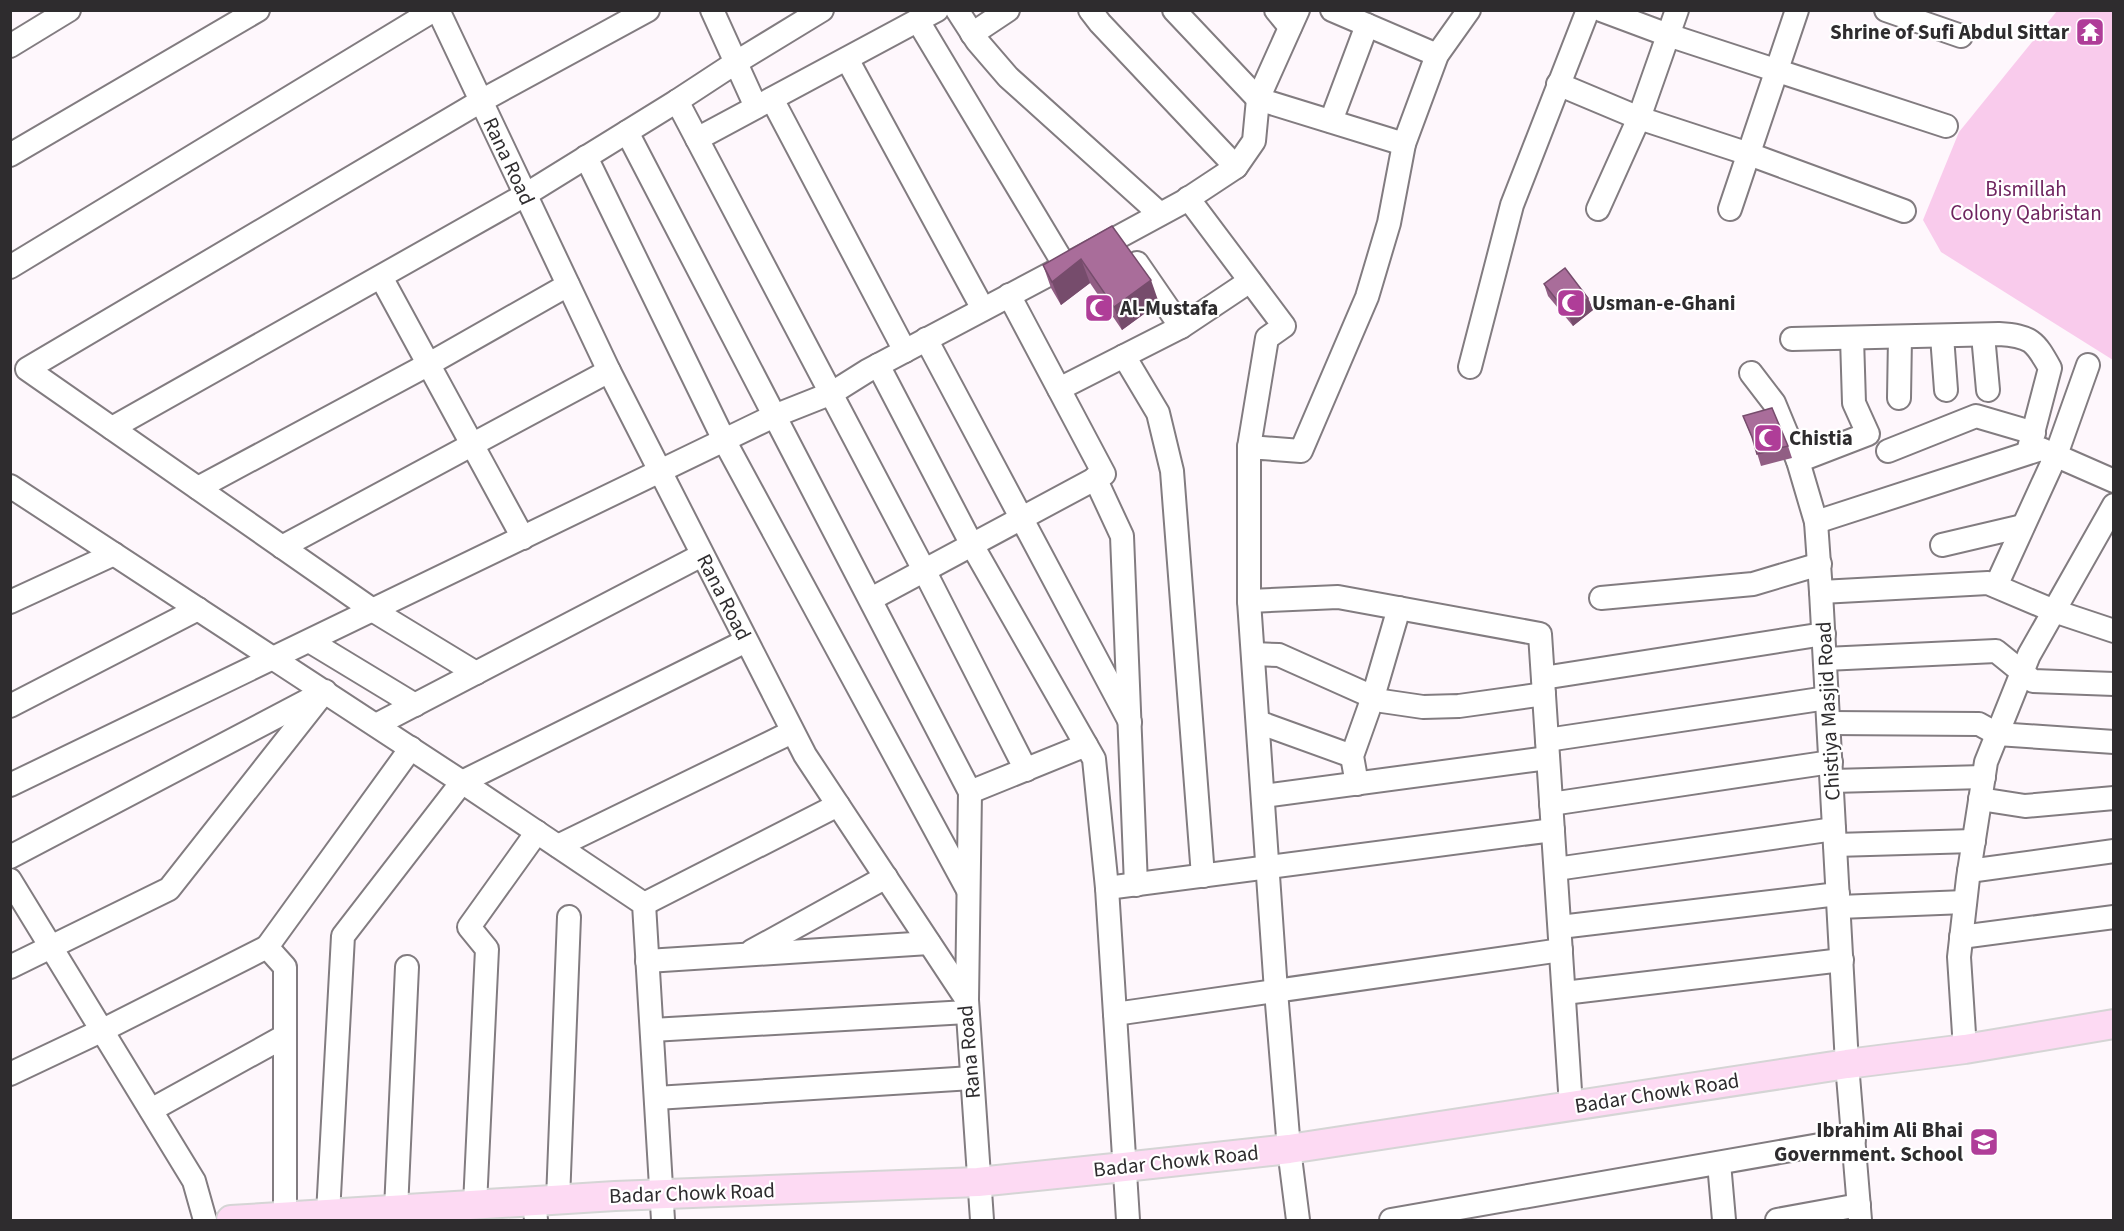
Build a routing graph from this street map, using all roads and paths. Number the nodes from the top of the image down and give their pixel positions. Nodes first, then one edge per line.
1 (69, 10) edge
2 (258, 10) edge
3 (436, 10) edge
4 (648, 10) edge
5 (712, 10) edge
6 (822, 10) edge
7 (957, 10) edge
8 (1008, 10) edge
9 (1090, 10) edge
10 (1174, 10) edge
11 (1332, 10) edge
12 (1469, 10) edge
13 (1588, 10) edge
14 (1601, 10) edge
15 (1677, 10) edge
16 (1797, 10) edge
17 (1886, 10) edge
18 (927, 16) edge
19 (1288, 16) edge
20 (1367, 26) junction
21 (972, 34) junction
22 (1668, 35) junction
23 (1961, 36) dead end
24 (10, 46) edge
25 (1437, 55) junction
26 (847, 59) junction
27 (735, 63) junction
28 (1778, 70) junction
29 (1558, 84) junction
30 (1258, 99) junction
31 (481, 101) junction
32 (678, 101) junction
33 (764, 103) junction
34 (1639, 118) junction
35 (1331, 122) junction
36 (1946, 126) dead end
37 (627, 132) junction
38 (698, 139) junction
39 (1404, 144) junction
40 (1749, 154) junction
41 (10, 155) edge
42 (586, 157) junction
43 (1236, 167) junction
44 (525, 195) junction
45 (1188, 198) junction
46 (1598, 209) dead end
47 (1730, 209) dead end
48 (1904, 211) dead end
49 (1160, 214) junction
50 (1119, 237) junction
51 (1065, 266) junction
52 (10, 267) edge
53 (381, 277) junction
54 (1250, 281) junction
55 (568, 285) junction
56 (1010, 295) junction
57 (983, 309) junction
58 (1180, 327) junction
59 (1983, 334) junction
60 (1942, 336) junction
61 (1900, 337) junction
62 (1852, 338) junction
63 (926, 339) junction
64 (1792, 339) dead end
65 (905, 351) junction
66 (1124, 356) junction
67 (429, 364) junction
68 (878, 365) junction
69 (2088, 365) dead end
70 (1470, 367) dead end
71 (609, 371) junction
72 (1751, 373) dead end
73 (1059, 389) junction
74 (1946, 390) dead end
75 (1988, 390) dead end
76 (832, 393) junction
77 (1899, 398) dead end
78 (774, 416) junction
79 (112, 429) junction
80 (724, 440) junction
81 (2031, 442) junction
82 (473, 445) junction
83 (1249, 447) junction
84 (1888, 451) dead end
85 (2056, 455) junction
86 (1798, 461) junction
87 (660, 471) junction
88 (1095, 478) junction
89 (2114, 481) edge
90 (10, 486) edge
91 (198, 488) junction
92 (2112, 510) edge
93 (1021, 518) junction
94 (1816, 522) junction
95 (2023, 526) junction
96 (522, 538) junction
97 (972, 545) junction
98 (1942, 545) dead end
99 (282, 547) junction
100 (114, 554) junction
101 (702, 555) junction
102 (1820, 564) junction
103 (924, 570) junction
104 (1996, 586) junction
105 (1821, 592) junction
106 (1601, 598) dead end
107 (871, 599) junction
108 (1249, 601) junction
109 (10, 602) edge
110 (1399, 608) junction
111 (198, 609) junction
112 (374, 610) junction
113 (2054, 610) junction
114 (2114, 631) edge
115 (1824, 634) junction
116 (746, 641) junction
117 (311, 642) junction
118 (1253, 654) junction
119 (275, 659) junction
120 (1825, 659) junction
121 (2022, 672) junction
122 (476, 673) junction
123 (2114, 684) edge
124 (1544, 686) junction
125 (325, 691) junction
126 (1373, 697) junction
127 (1827, 698) junction
128 (416, 705) junction
129 (10, 706) edge
130 (1130, 722) junction
131 (1258, 722) junction
132 (1828, 723) junction
133 (376, 726) junction
134 (792, 732) junction
135 (1997, 734) junction
136 (2114, 742) edge
137 (1086, 745) junction
138 (411, 748) junction
139 (1548, 749) junction
140 (1352, 756) junction
141 (1026, 770) junction
142 (1831, 771) junction
143 (462, 782) junction
144 (1357, 784) junction
145 (10, 785) edge
146 (1982, 788) junction
147 (970, 792) junction
148 (1263, 796) junction
149 (2114, 798) edge
150 (1551, 804) junction
151 (838, 806) junction
152 (1553, 830) junction
153 (537, 832) junction
154 (1835, 837) junction
155 (1974, 841) junction
156 (558, 846) junction
157 (2114, 851) edge
158 (10, 857) edge
159 (1268, 868) junction
160 (1556, 869) junction
161 (1969, 872) junction
162 (1203, 876) junction
163 (886, 877) junction
164 (10, 880) edge
165 (1136, 885) junction
166 (1107, 888) junction
167 (969, 891) junction
168 (1839, 901) junction
169 (1965, 902) junction
170 (644, 904) junction
171 (569, 917) dead end
172 (2114, 917) edge
173 (1560, 927) junction
174 (1961, 937) junction
175 (929, 944) junction
176 (267, 946) junction
177 (52, 947) junction
178 (1561, 950) junction
179 (745, 955) junction
180 (1842, 960) junction
181 (647, 961) junction
182 (10, 967) edge
183 (407, 967) dead end
184 (1276, 992) junction
185 (1564, 993) junction
186 (967, 1006) junction
187 (1115, 1014) junction
188 (2114, 1024) edge
189 (103, 1030) junction
190 (652, 1030) junction
191 (285, 1036) junction
192 (1965, 1050) junction
193 (1847, 1064) junction
194 (10, 1074) edge
195 (972, 1078) junction
196 (656, 1098) junction
197 (1571, 1106) junction
198 (151, 1110) junction
199 (1854, 1139) junction
200 (1289, 1149) junction
201 (1719, 1163) junction
202 (1124, 1167) junction
203 (978, 1182) junction
204 (475, 1205) junction
205 (543, 1207) edge
206 (663, 1207) edge
207 (396, 1210) junction
208 (1860, 1213) edge
209 (328, 1214) junction
210 (1459, 1215) edge
211 (285, 1217) junction
212 (205, 1221) edge
213 (231, 1221) edge
214 (982, 1221) edge
215 (1128, 1221) edge
216 (1298, 1221) edge
217 (1391, 1221) edge
218 (1724, 1221) edge
219 (1777, 1221) edge

1 - 24 street
2 - 41 street
3 - 31 street, Rana Road
3 - 52 street
4 - 31 street
5 - 27 street
6 - 27 street
7 - 21 street
8 - 21 street
9 - 43 street
10 - 30 street
11 - 20 street
12 - 25 street
13 - 29 street
14 - 22 street
15 - 22 street
16 - 28 street
17 - 23 street
18 - 26 street
18 - 51 street
19 - 30 street
20 - 25 street
20 - 35 street
21 - 49 street
22 - 28 street
22 - 34 street
25 - 39 street
26 - 33 street
26 - 57 street
27 - 32 street
27 - 33 street
28 - 36 street
28 - 40 street
29 - 34 street
29 - 70 street
30 - 35 street
30 - 43 street
31 - 44 street, Rana Road
31 - 79 street
32 - 37 street
32 - 38 street
33 - 38 street
33 - 65 street
34 - 40 street
34 - 46 street
35 - 39 street
37 - 42 street
37 - 78 street
38 - 76 street
39 - 83 street
40 - 47 street
40 - 48 street
42 - 44 street
42 - 80 street
43 - 45 street
44 - 53 street
44 - 55 street, Rana Road
45 - 49 street
45 - 54 street
49 - 50 street
50 - 51 street
50 - 58 street
51 - 56 street
53 - 67 street
53 - 79 street
54 - 58 street
54 - 83 street
55 - 67 street
55 - 71 street, Rana Road
56 - 57 street
56 - 73 street
57 - 63 street
58 - 66 street
59 - 60 street
59 - 75 street
59 - 81 street
60 - 61 street
60 - 74 street
61 - 62 street
61 - 77 street
62 - 64 street
62 - 86 street
63 - 65 street
63 - 93 street
65 - 68 street
66 - 73 street
66 - 162 street
67 - 82 street
67 - 91 street
68 - 76 street
68 - 97 street
69 - 85 street
71 - 82 street
71 - 87 street, Rana Road
72 - 86 street, Chistiya Masjid Road
73 - 88 street
76 - 78 street
76 - 103 street
78 - 80 street
78 - 107 street
79 - 91 street
80 - 87 street
80 - 167 street
81 - 84 street
81 - 85 street
81 - 94 street
82 - 96 street
82 - 99 street
83 - 108 street
85 - 89 street
85 - 95 street
86 - 94 street, Chistiya Masjid Road
87 - 96 street
87 - 101 street, Rana Road
88 - 93 street
88 - 130 street
90 - 100 street
91 - 99 street
92 - 113 street
93 - 97 street
93 - 130 street
94 - 102 street, Chistiya Masjid Road
95 - 98 street
95 - 104 street
96 - 112 street
97 - 103 street
97 - 137 street
99 - 112 street
100 - 109 street
100 - 111 street
101 - 116 street, Rana Road
101 - 122 street
102 - 105 street, Chistiya Masjid Road
102 - 106 street
103 - 107 street
103 - 141 street
104 - 105 street
104 - 113 street
105 - 115 street, Chistiya Masjid Road
107 - 147 street
108 - 110 street
108 - 118 street
110 - 124 street
110 - 126 street
111 - 119 street
111 - 129 street
112 - 117 street
112 - 122 street
113 - 114 street
113 - 121 street
115 - 120 street, Chistiya Masjid Road
115 - 124 street
116 - 134 street, Rana Road
116 - 143 street
117 - 119 street
117 - 128 street
118 - 126 street
118 - 131 street
119 - 125 street
119 - 145 street
120 - 121 street
120 - 127 street, Chistiya Masjid Road
121 - 123 street
121 - 135 street
122 - 128 street
124 - 126 street
124 - 139 street
125 - 133 street
125 - 158 street
125 - 177 street
126 - 140 street
127 - 132 street, Chistiya Masjid Road
127 - 139 street
128 - 133 street
130 - 165 street
131 - 140 street
131 - 148 street
132 - 135 street
132 - 142 street, Chistiya Masjid Road
133 - 138 street
134 - 151 street, Rana Road
134 - 156 street
135 - 136 street
135 - 146 street
137 - 141 street
137 - 166 street
138 - 143 street
138 - 176 street
139 - 144 street
139 - 150 street
140 - 144 street
141 - 147 street
142 - 146 street
142 - 150 street
142 - 154 street, Chistiya Masjid Road
143 - 153 street
143 - 209 street
144 - 148 street
146 - 149 street
146 - 155 street
147 - 167 street
148 - 159 street
150 - 152 street
151 - 163 street, Rana Road
151 - 170 street
152 - 159 street
152 - 160 street
153 - 156 street
153 - 204 street
154 - 155 street
154 - 160 street
154 - 168 street, Chistiya Masjid Road
155 - 161 street
156 - 170 street
157 - 161 street
159 - 162 street
159 - 184 street
160 - 173 street
161 - 169 street
162 - 165 street
163 - 175 street, Rana Road
163 - 179 street
164 - 177 street
165 - 166 street
166 - 187 street
167 - 186 street
168 - 169 street
168 - 173 street
168 - 180 street, Chistiya Masjid Road
169 - 174 street
170 - 181 street
171 - 205 street
172 - 174 street
173 - 178 street
174 - 192 street
175 - 179 street
175 - 186 street, Rana Road
176 - 189 street
176 - 191 street
177 - 182 street
177 - 189 street
178 - 184 street
178 - 185 street
179 - 181 street
180 - 185 street
180 - 193 street, Chistiya Masjid Road
181 - 190 street
183 - 207 street
184 - 187 street
184 - 200 street
185 - 197 street
186 - 190 street
186 - 195 street, Rana Road
187 - 202 street
188 - 192 main road, Badar Chowk Road
189 - 194 street
189 - 198 street
190 - 196 street
191 - 198 street
191 - 211 street
192 - 193 main road, Badar Chowk Road
193 - 197 main road, Badar Chowk Road
193 - 199 street, Chistiya Masjid Road
195 - 196 street
195 - 203 street, Rana Road
196 - 206 street
197 - 200 main road, Badar Chowk Road
198 - 212 street
199 - 201 street
199 - 208 street, Chistiya Masjid Road
200 - 202 main road, Badar Chowk Road
200 - 216 street
201 - 210 street
201 - 218 street
202 - 203 main road, Badar Chowk Road
202 - 215 street
203 - 206 main road, Badar Chowk Road
203 - 214 street, Rana Road
204 - 205 main road, Badar Chowk Road
204 - 207 main road, Badar Chowk Road
205 - 206 main road, Badar Chowk Road
207 - 209 main road, Badar Chowk Road
208 - 219 street
209 - 211 main road, Badar Chowk Road
210 - 217 street
211 - 213 main road, Badar Chowk Road

